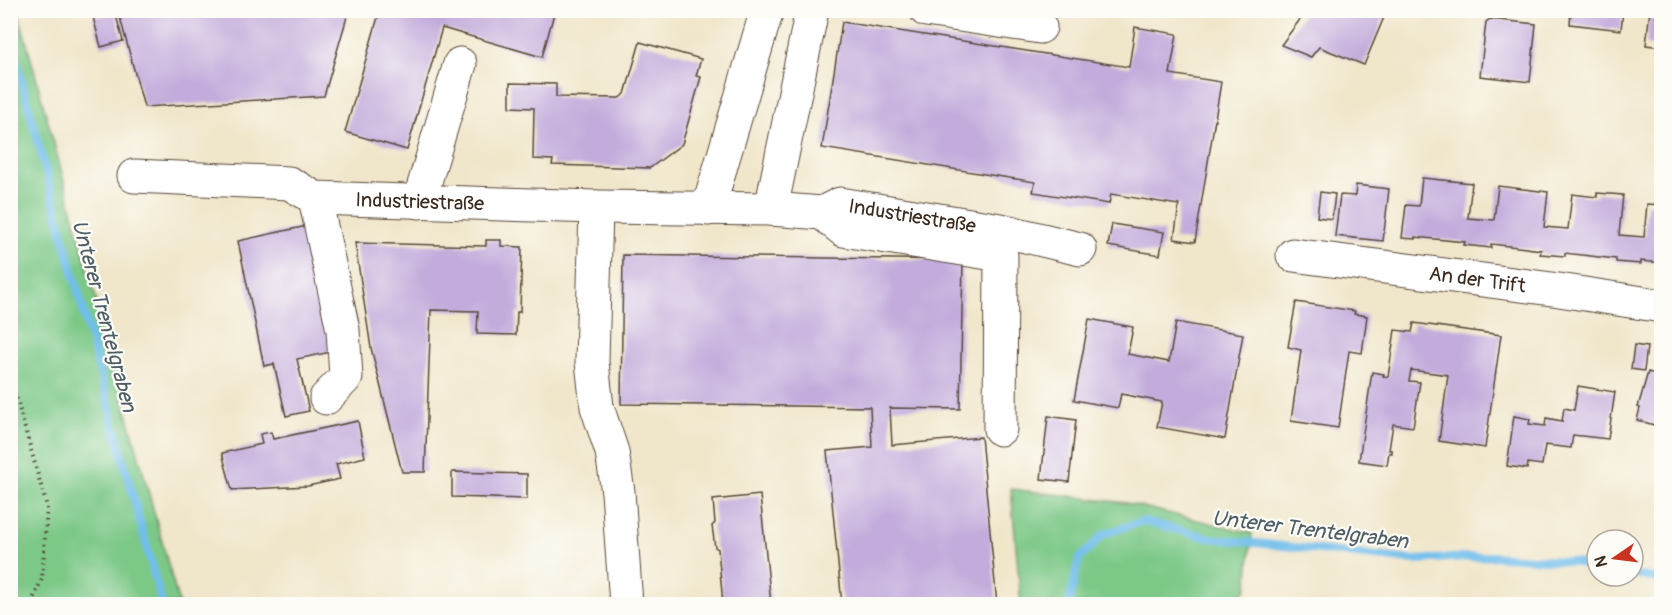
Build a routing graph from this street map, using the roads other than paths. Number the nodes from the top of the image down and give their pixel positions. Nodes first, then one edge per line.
1 (812, 10) edge
2 (926, 10) edge
3 (765, 11) edge
4 (1040, 27) dead end
5 (460, 64) dead end
6 (135, 176) dead end
7 (324, 198) junction
8 (419, 202) junction
9 (596, 207) junction
10 (708, 209) junction
11 (771, 209) junction
12 (822, 213) junction
13 (1080, 249) dead end
14 (1293, 255) dead end
15 (1662, 306) edge
16 (326, 398) dead end
17 (1000, 429) dead end
18 (626, 604) edge

1 - 11 street
2 - 4 street
3 - 10 street
5 - 8 street
6 - 7 street, Industriestraße
7 - 8 street, Industriestraße
7 - 16 street
8 - 9 street, Industriestraße
9 - 10 street, Industriestraße
9 - 18 street
10 - 11 street, Industriestraße
11 - 12 street, Industriestraße
12 - 13 street, Industriestraße
12 - 17 street
14 - 15 street, An der Trift

